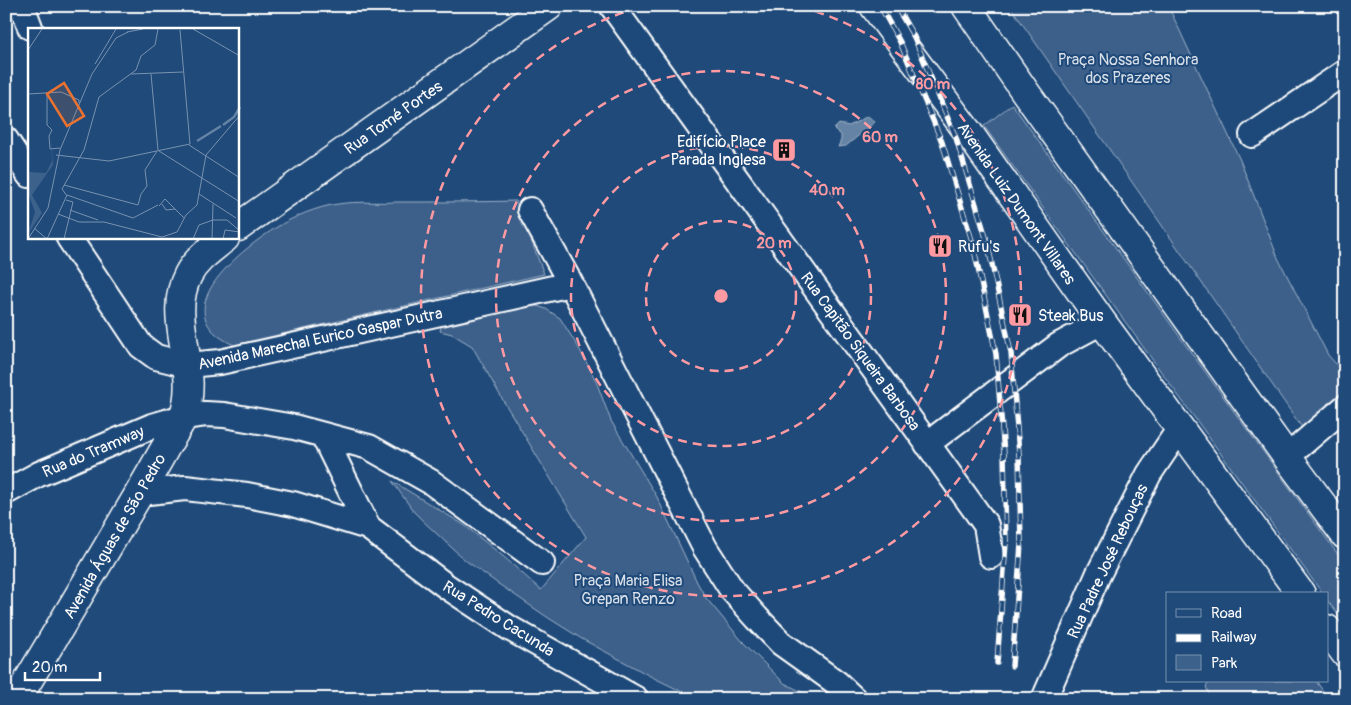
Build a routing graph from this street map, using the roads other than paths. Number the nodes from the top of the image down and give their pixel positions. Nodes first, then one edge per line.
1 (549, 6) edge
2 (612, 6) edge
3 (874, 6) edge
4 (966, 6) edge
5 (1345, 72) edge
6 (1252, 135) dead end
7 (6, 140) edge
8 (28, 173) edge
9 (530, 210) dead end
10 (239, 227) edge
11 (70, 239) edge
12 (224, 239) edge
13 (571, 284) junction
14 (1102, 322) junction
15 (188, 365) junction
16 (1345, 407) edge
17 (183, 416) junction
18 (1180, 428) junction
19 (323, 434) junction
20 (928, 444) junction
21 (1287, 457) junction
22 (6, 492) edge
23 (140, 493) junction
24 (368, 527) junction
25 (1345, 535) edge
26 (992, 556) dead end
27 (542, 564) dead end
28 (1301, 592) edge
29 (1328, 630) edge
30 (1345, 653) edge
31 (17, 699) edge
32 (636, 699) edge
33 (854, 699) edge
34 (1044, 699) edge

1 - 10 main road, Rua Tomé Portes
2 - 20 street, Rua Capitão Siqueira Barbosa
3 - 14 main road, Avenida Luiz Dumont Villares
4 - 21 main road
5 - 6 street
7 - 8 street
9 - 13 street
11 - 15 street, Avenida Marechal Eurico Gaspar Dutra
12 - 15 main road
13 - 15 street, Avenida Marechal Eurico Gaspar Dutra
13 - 33 street
14 - 18 main road, Avenida Luiz Dumont Villares
14 - 20 street
15 - 17 main road, Avenida Águas de São Pedro
16 - 21 street
17 - 19 street
17 - 22 street, Rua do Tramway
17 - 23 main road, Avenida Águas de São Pedro
18 - 28 main road, Avenida Luiz Dumont Villares
18 - 34 street, Rua Padre José Rebouças
19 - 24 street, Rua Pedro Cacunda
19 - 27 street
20 - 26 street, Rua Capitão Siqueira Barbosa
21 - 25 main road
23 - 24 street, Rua Pedro Cacunda
23 - 31 main road, Avenida Águas de São Pedro
24 - 32 street, Rua Pedro Cacunda
29 - 30 main road

